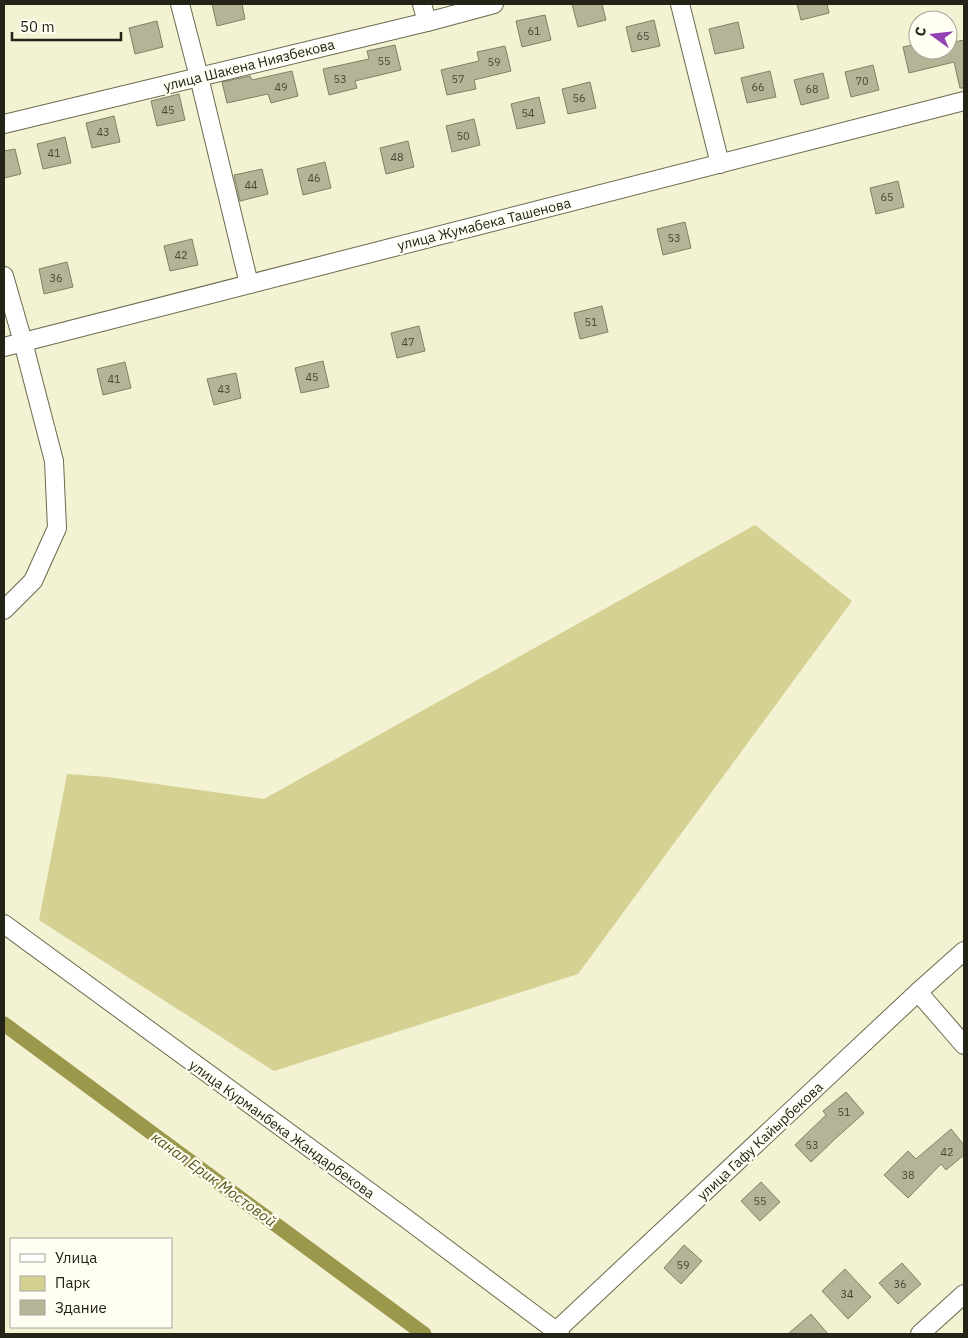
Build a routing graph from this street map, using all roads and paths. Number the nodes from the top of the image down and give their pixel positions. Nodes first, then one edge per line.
1 (180, 4) edge
2 (422, 4) edge
3 (494, 4) edge
4 (680, 4) edge
5 (427, 22) junction
6 (200, 77) junction
7 (964, 101) edge
8 (4, 124) edge
9 (720, 164) junction
10 (4, 276) edge
11 (249, 284) junction
12 (23, 342) junction
13 (4, 347) edge
14 (4, 610) edge
15 (4, 924) edge
16 (964, 951) edge
17 (918, 992) junction
18 (964, 1045) edge
19 (964, 1294) edge
20 (558, 1333) edge
21 (920, 1334) edge

1 - 6 street
2 - 5 street
3 - 5 street, улица Шакена Ниязбекова
4 - 9 street
5 - 6 street, улица Шакена Ниязбекова
6 - 8 street, улица Шакена Ниязбекова
6 - 11 street
7 - 9 street, улица Жумабека Ташенова
9 - 11 street, улица Жумабека Ташенова
10 - 12 street
11 - 12 street, улица Жумабека Ташенова
12 - 13 street, улица Жумабека Ташенова
12 - 14 street
15 - 20 street, улица Курманбека Жандарбекова
16 - 17 street, улица Гафу Кайырбекова
17 - 18 street
17 - 20 street, улица Гафу Кайырбекова
19 - 21 street

